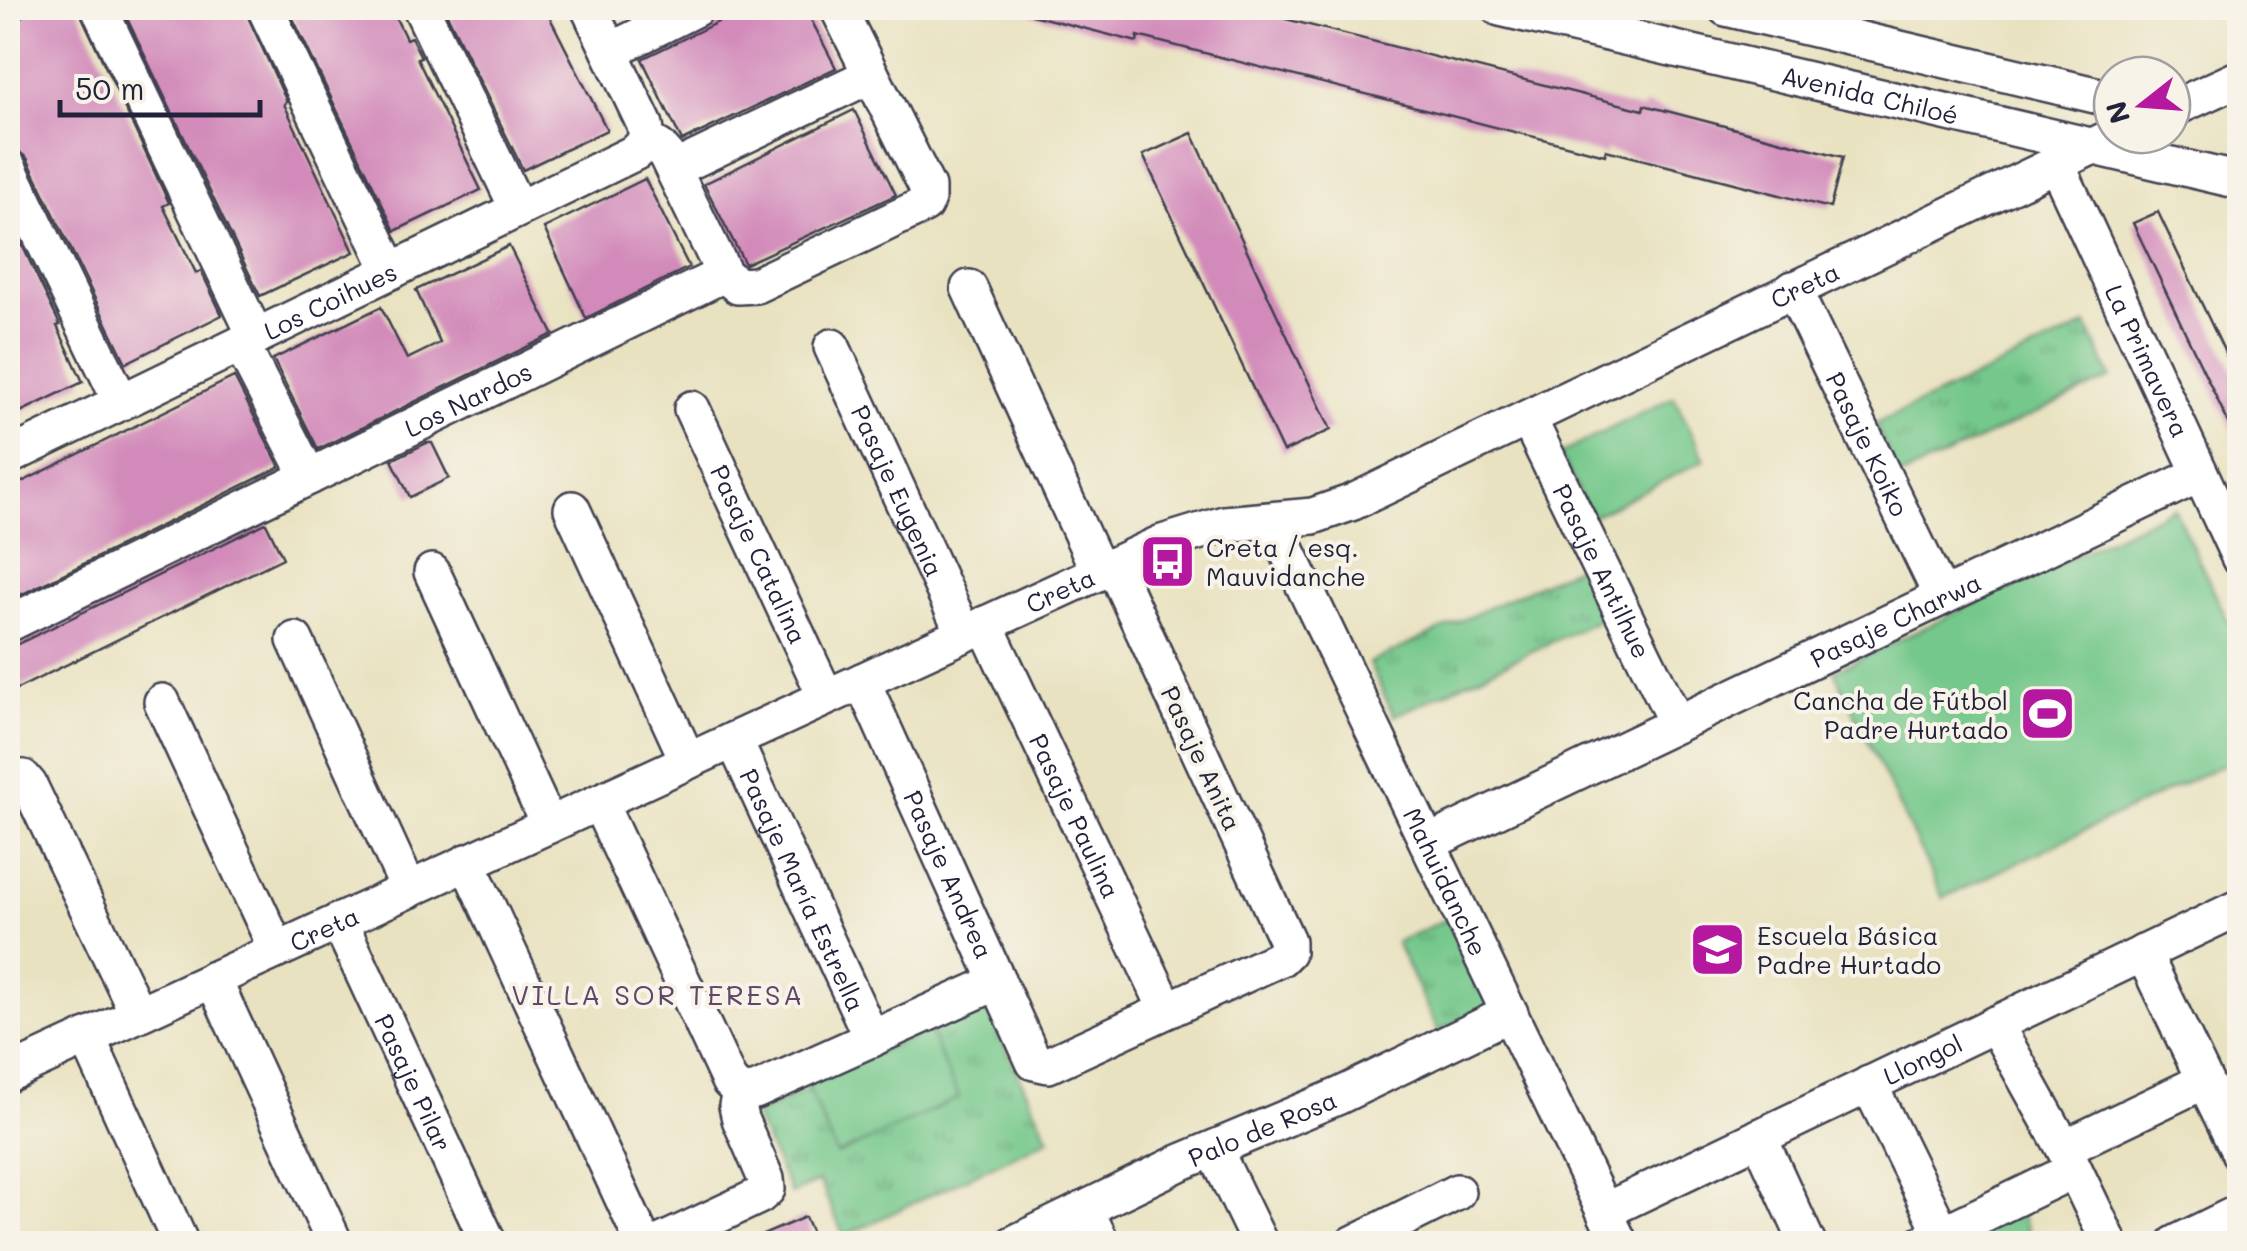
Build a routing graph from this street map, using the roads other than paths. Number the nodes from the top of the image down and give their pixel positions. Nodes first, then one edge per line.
1 (99, 8) edge
2 (264, 8) edge
3 (421, 8) edge
4 (589, 8) edge
5 (696, 8) edge
6 (838, 8) edge
7 (1500, 8) edge
8 (1726, 8) edge
9 (610, 51) junction
10 (871, 74) junction
11 (2240, 78) edge
12 (2092, 94) edge
13 (2192, 100) edge
14 (2092, 138) edge
15 (647, 140) junction
16 (2092, 146) edge
17 (2152, 155) edge
18 (2056, 162) junction
19 (8, 166) edge
20 (674, 169) junction
21 (2240, 181) edge
22 (518, 209) junction
23 (391, 271) junction
24 (724, 274) junction
25 (969, 288) dead end
26 (1793, 290) junction
27 (248, 340) junction
28 (832, 347) dead end
29 (121, 402) junction
30 (692, 409) dead end
31 (1528, 418) junction
32 (8, 457) edge
33 (2200, 474) junction
34 (309, 477) junction
35 (572, 509) dead end
36 (1273, 521) junction
37 (2240, 559) edge
38 (1106, 569) junction
39 (432, 572) dead end
40 (1942, 598) junction
41 (8, 624) edge
42 (975, 629) junction
43 (295, 640) dead end
44 (862, 681) junction
45 (826, 698) junction
46 (162, 702) dead end
47 (1677, 724) junction
48 (734, 740) junction
49 (688, 761) junction
50 (15, 780) edge
51 (599, 802) junction
52 (549, 825) junction
53 (1428, 843) junction
54 (467, 862) junction
55 (408, 890) junction
56 (2240, 907) edge
57 (339, 921) junction
58 (277, 950) junction
59 (2142, 953) junction
60 (213, 979) junction
61 (997, 982) junction
62 (1167, 1010) junction
63 (1510, 1013) junction
64 (138, 1014) junction
65 (1994, 1024) junction
66 (87, 1037) junction
67 (872, 1038) junction
68 (8, 1074) edge
69 (2204, 1081) junction
70 (1869, 1084) junction
71 (740, 1092) junction
72 (1759, 1137) junction
73 (1214, 1149) junction
74 (2240, 1154) edge
75 (2069, 1159) junction
76 (1456, 1192) dead end
77 (1085, 1208) junction
78 (1604, 1210) junction
79 (2240, 1212) edge
80 (1932, 1238) edge
81 (181, 1244) edge
82 (335, 1244) edge
83 (489, 1244) edge
84 (644, 1244) edge
85 (657, 1244) edge
86 (1013, 1244) edge
87 (1102, 1244) edge
88 (1260, 1244) edge
89 (1353, 1244) edge
90 (1620, 1244) edge
91 (1808, 1244) edge
92 (2110, 1244) edge
93 (2175, 1244) edge

1 - 27 street
2 - 23 street
3 - 22 street
4 - 9 street
5 - 9 street
6 - 10 street
7 - 14 street, Avenida Chiloé
8 - 12 street, Avenida Chiloé
9 - 15 street
10 - 20 street
10 - 24 street
11 - 13 street
15 - 20 street
15 - 22 street, Los Coihues
16 - 18 street, Creta
17 - 21 street, Avenida Chiloé
18 - 26 street, Creta
18 - 33 street, La Primavera
19 - 29 street
20 - 24 street
22 - 23 street, Los Coihues
23 - 27 street, Los Coihues
24 - 34 street, Los Nardos
25 - 38 street, Pasaje Anita
26 - 31 street, Creta
26 - 40 street, Pasaje Koiko
27 - 29 street, Los Coihues
27 - 34 street
28 - 42 street, Pasaje Eugenia
29 - 32 street, Los Coihues
30 - 45 street, Pasaje Catalina
31 - 36 street, Creta
31 - 47 street, Pasaje Antilhue
33 - 37 street, La Primavera
33 - 40 street, Pasaje Charwa
34 - 41 street, Los Nardos
35 - 49 street
36 - 38 street, Creta
36 - 53 street, Mahuidanche
38 - 42 street, Creta
38 - 62 street, Pasaje Anita
39 - 52 street
40 - 47 street, Pasaje Charwa
42 - 44 street, Creta
42 - 62 street, Pasaje Paulina
43 - 55 street
44 - 45 street, Creta
44 - 61 street, Pasaje Andrea
45 - 48 street, Creta
46 - 58 street
47 - 53 street, Pasaje Charwa
48 - 49 street, Creta
48 - 67 street, Pasaje María Estrella
49 - 51 street, Creta
50 - 64 street
51 - 52 street, Creta
51 - 71 street
52 - 54 street, Creta
53 - 63 street, Mahuidanche
54 - 55 street, Creta
54 - 84 street
55 - 57 street, Creta
56 - 59 street, Llongol
57 - 58 street, Creta
57 - 83 street, Pasaje Pilar
58 - 60 street, Creta
59 - 65 street, Llongol
59 - 69 street
60 - 64 street, Creta
60 - 82 street
61 - 62 street, Pasaje Andrea
61 - 67 street
63 - 73 street, Palo de Rosa
63 - 78 street, Mahuidanche
64 - 66 street, Creta
65 - 70 street, Llongol
65 - 75 street
66 - 68 street, Creta
66 - 81 street
67 - 71 street
69 - 74 street
69 - 75 street
70 - 72 street, Llongol
70 - 80 street
71 - 85 street
72 - 78 street, Llongol
72 - 91 street
73 - 77 street, Palo de Rosa
73 - 88 street
75 - 80 street
75 - 92 street
76 - 89 street
77 - 86 street, Palo de Rosa
77 - 87 street
78 - 90 street, Mahuidanche
79 - 93 street

